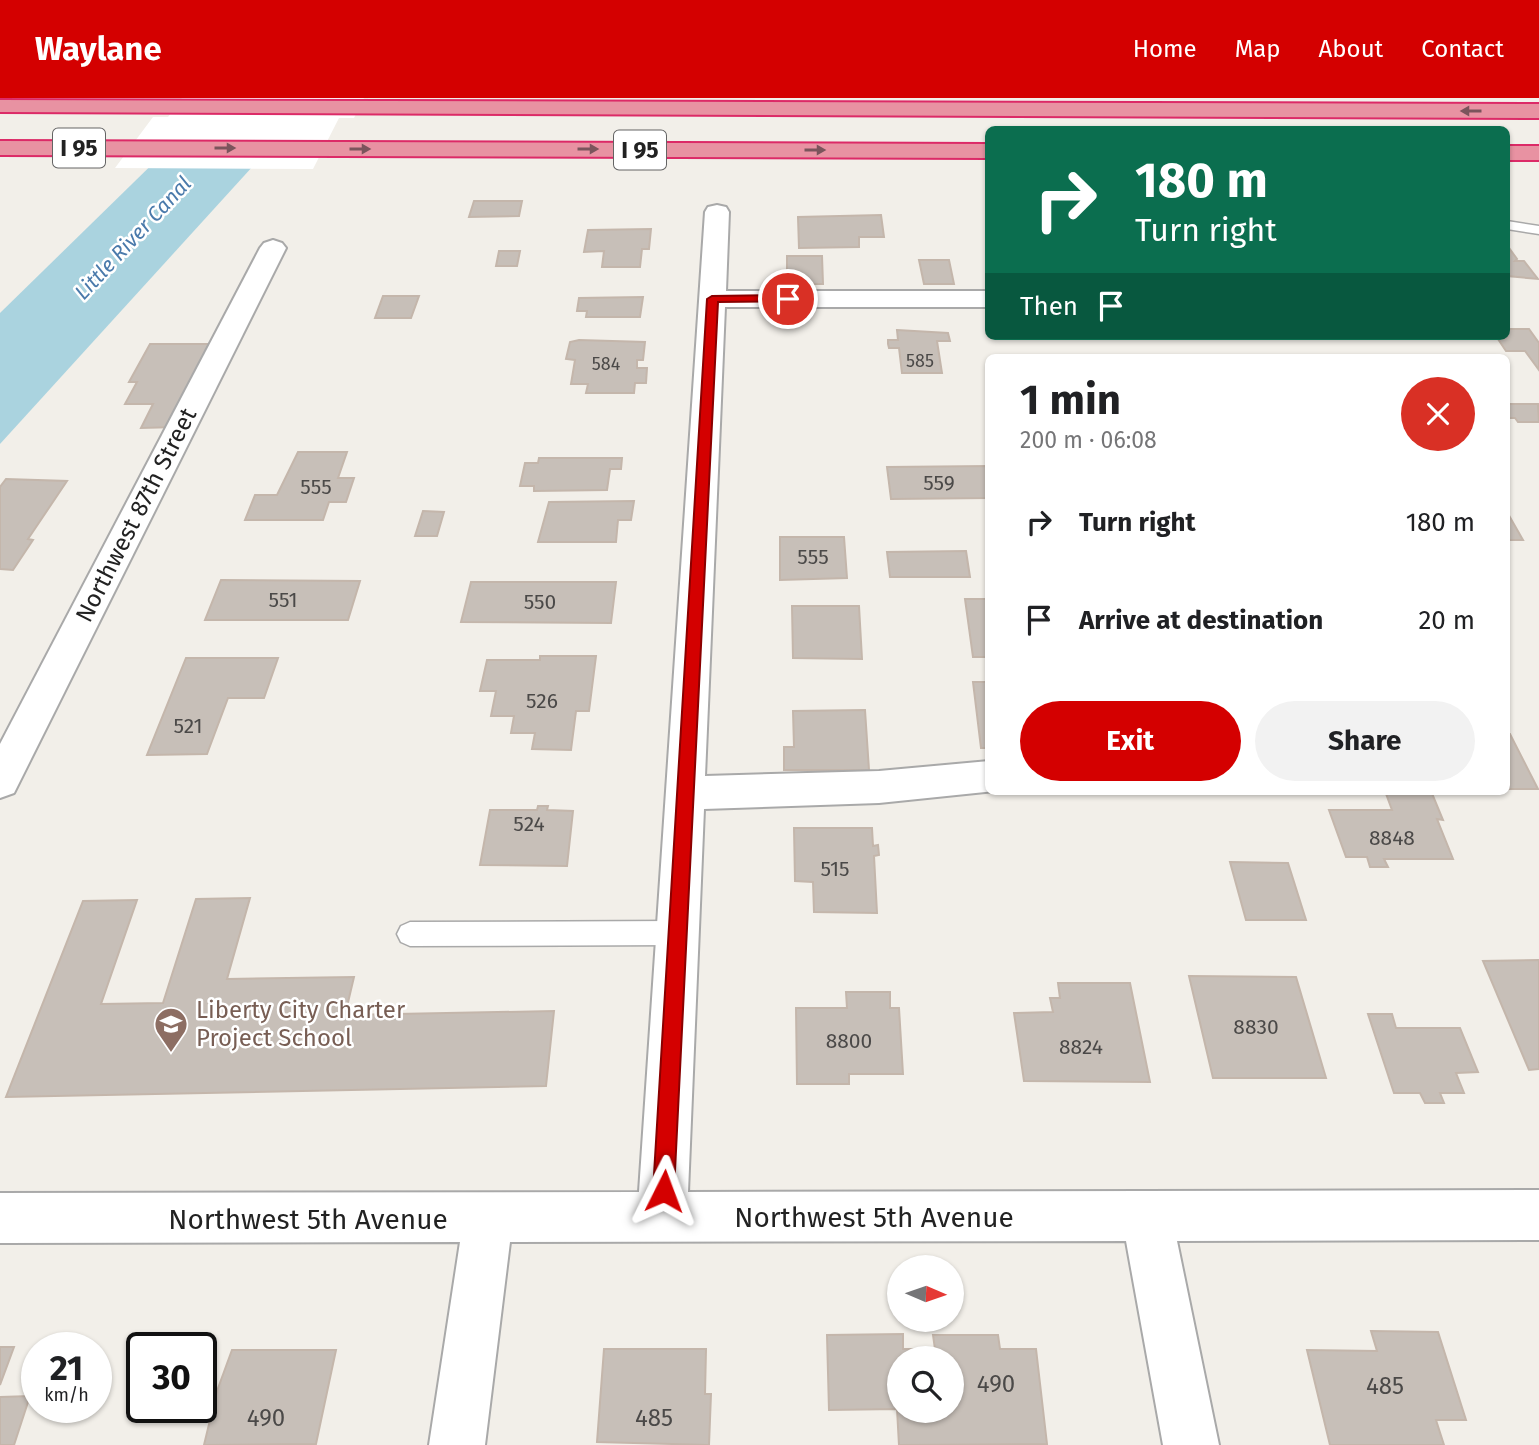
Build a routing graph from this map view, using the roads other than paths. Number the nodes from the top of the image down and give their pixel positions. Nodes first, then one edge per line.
1 (0, 106) edge
2 (1539, 111) edge
3 (0, 128) edge
4 (985, 131) edge
5 (1510, 133) edge
6 (1539, 133) edge
7 (0, 148) edge
8 (985, 151) edge
9 (1510, 153) edge
10 (1539, 153) edge
11 (717, 212) dead end
12 (1510, 226) edge
13 (1539, 230) edge
14 (273, 248) dead end
15 (712, 299) junction
16 (985, 299) edge
17 (985, 777) edge
18 (0, 782) edge
19 (685, 793) junction
20 (677, 933) junction
21 (410, 934) dead end
22 (1539, 1215) edge
23 (662, 1217) junction
24 (1147, 1217) junction
25 (0, 1218) edge
26 (488, 1219) junction
27 (457, 1445) edge
28 (1191, 1445) edge

2 -> 1 highway
3 - 4 highway
5 - 6 highway
7 -> 8 highway, I 95
9 - 10 highway
11 - 15 street
12 - 13 lane
14 - 18 street, Northwest 87th Street
15 - 16 street
15 - 19 street
17 - 19 street
19 - 20 street
20 - 21 lane
20 - 23 street
22 - 24 street, Northwest 5th Avenue
23 - 24 street, Northwest 5th Avenue
23 - 26 street, Northwest 5th Avenue
24 - 28 street
25 - 26 street, Northwest 5th Avenue
26 - 27 street

